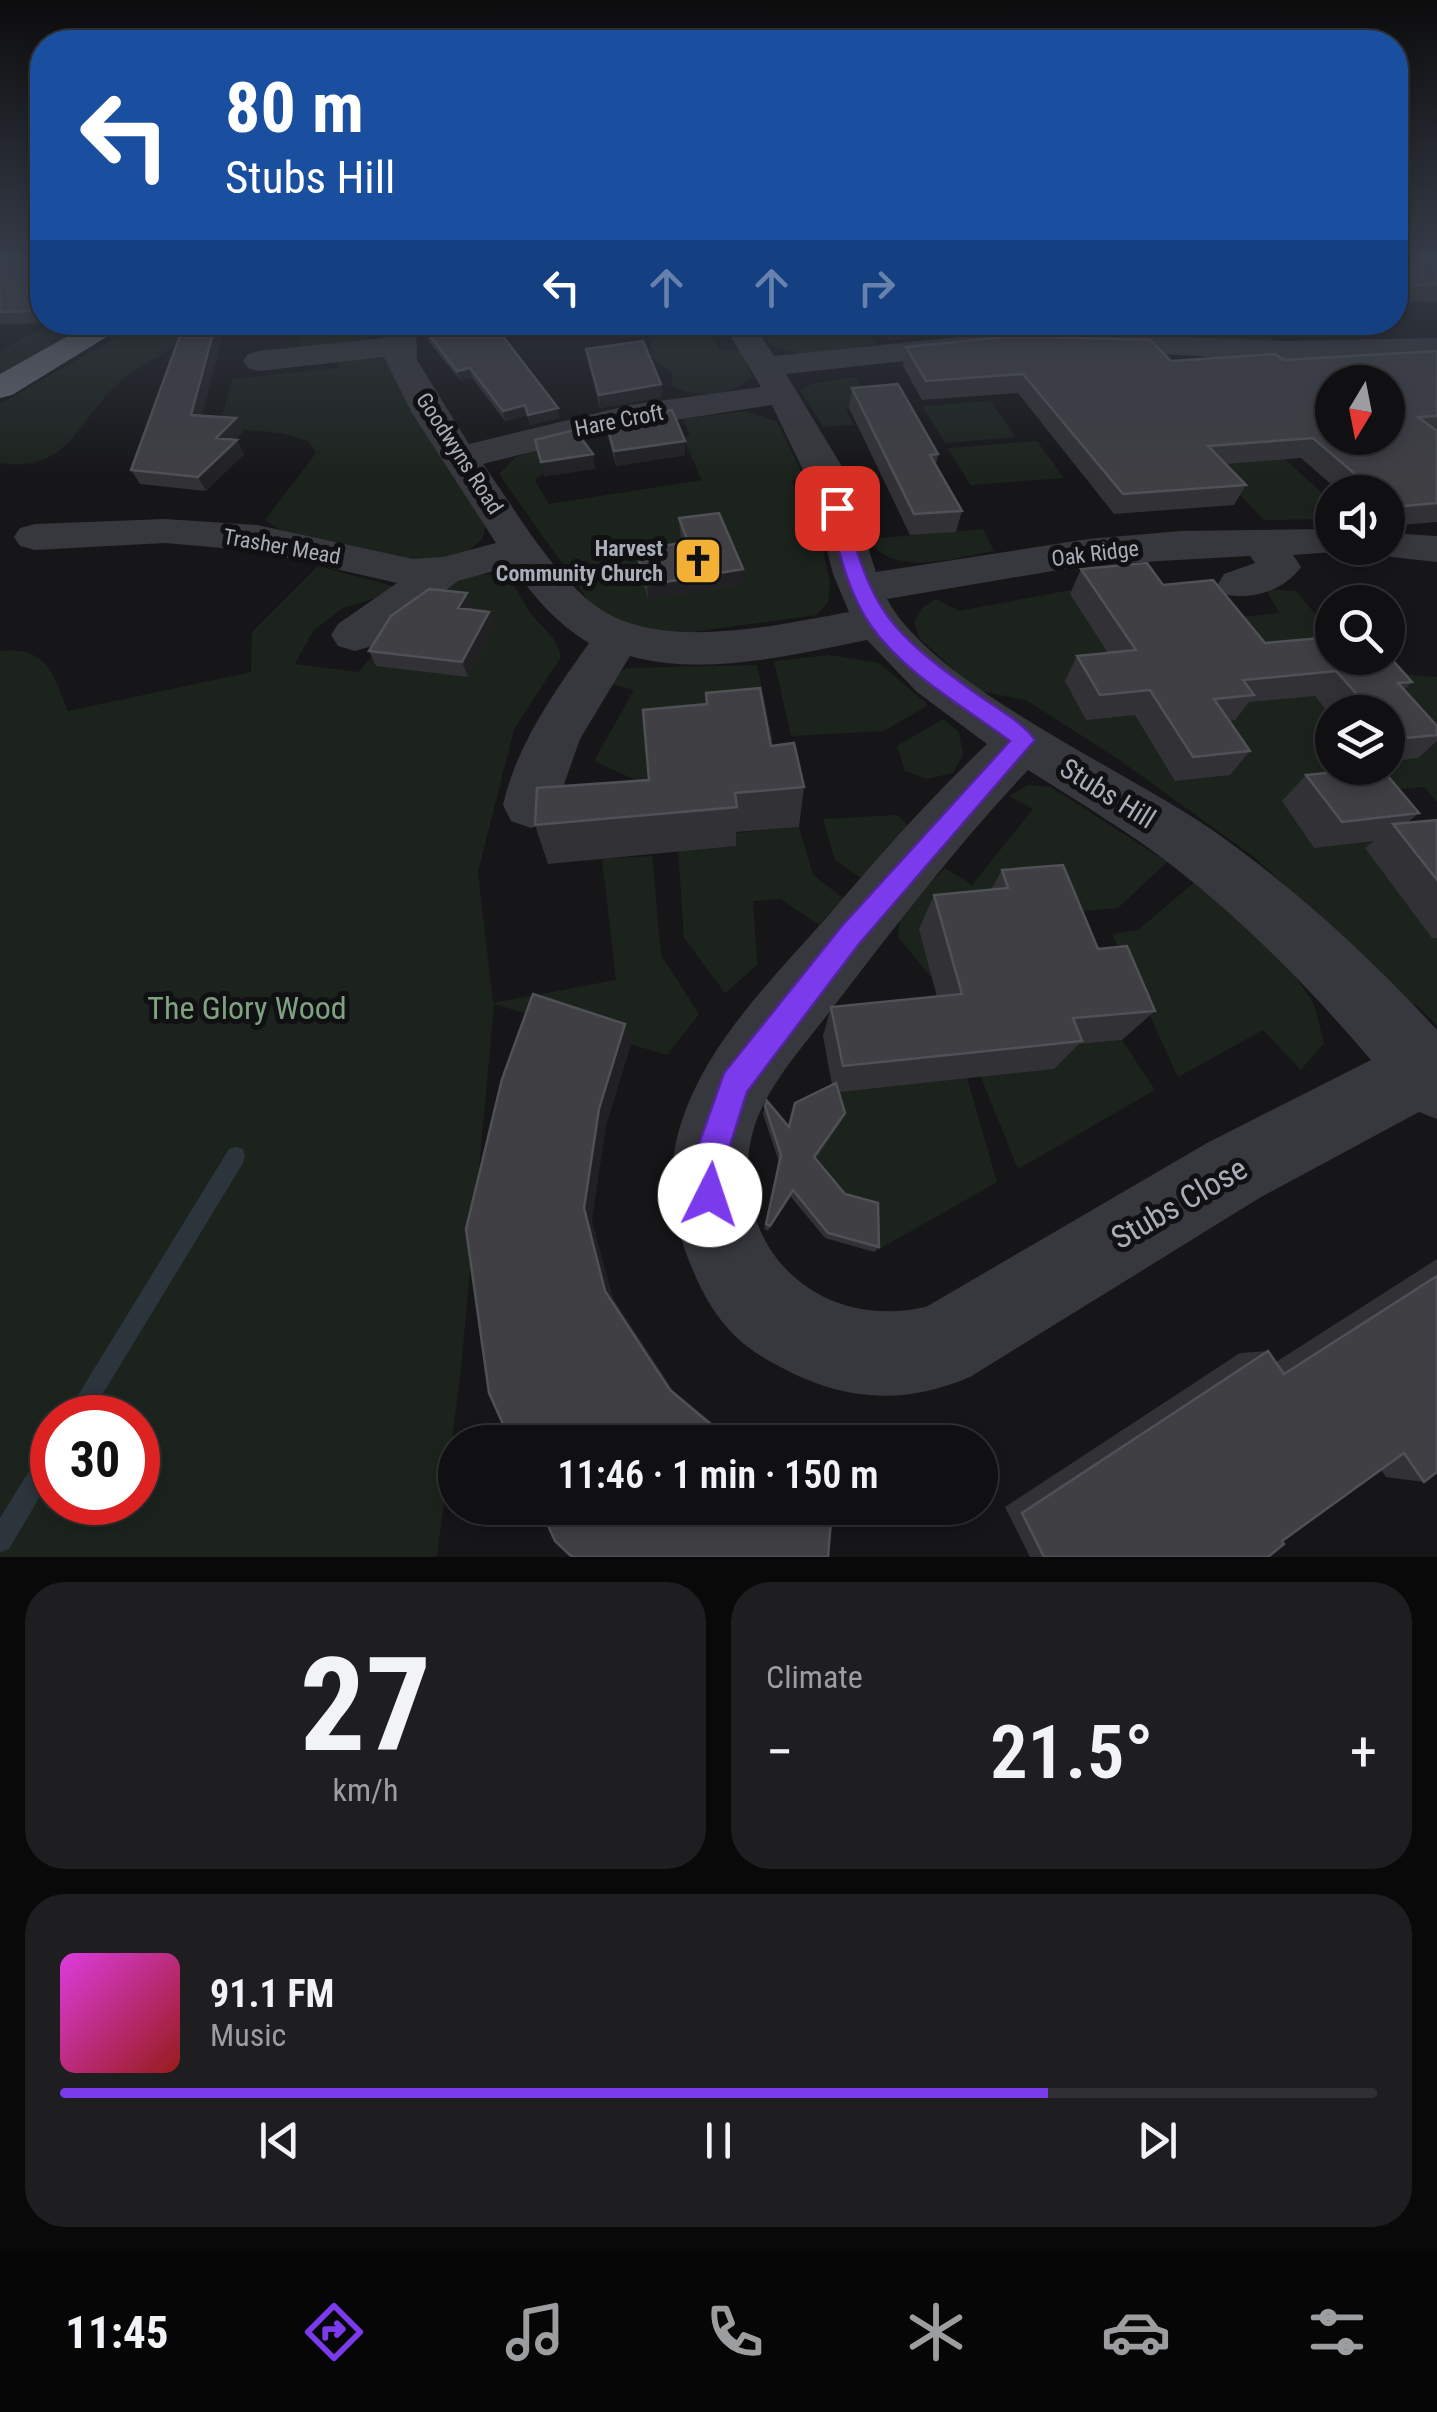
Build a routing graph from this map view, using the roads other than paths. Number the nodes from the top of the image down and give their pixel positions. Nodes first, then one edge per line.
1 (93, 335) edge
2 (395, 335) edge
3 (400, 335) edge
4 (745, 335) edge
5 (1013, 335) edge
6 (1073, 335) edge
7 (1437, 347) edge
8 (259, 362) dead end
9 (772, 380) junction
10 (0, 388) edge
11 (460, 458) junction
12 (36, 537) dead end
13 (1262, 542) junction
14 (1315, 542) edge
15 (1405, 547) edge
16 (524, 549) junction
17 (1437, 549) edge
18 (443, 571) junction
19 (1240, 584) dead end
20 (869, 605) junction
21 (355, 635) dead end
22 (617, 638) junction
23 (1024, 740) junction
24 (532, 805) edge
25 (1431, 1076) edge

1 - 10 highway
2 - 8 street
3 - 11 street, Goodwyns Road
4 - 9 street, Stubs Hill
5 - 9 street, Hare Croft
6 - 7 street, Hare Croft
9 - 11 street, Hare Croft
9 - 20 street, Stubs Hill
11 - 16 street, Goodwyns Road
12 - 18 street, Trasher Mead
13 - 14 street, Oak Ridge
13 - 19 street
13 - 20 street, Oak Ridge
15 - 17 street
16 - 18 street, Trasher Mead
16 - 22 street, Goodwyns Road
18 - 21 street
20 - 22 street, Goodwyns Road
20 - 23 street, Stubs Hill
22 - 24 street
23 - 25 street, Stubs Hill
23 - 25 street, Stubs Close

